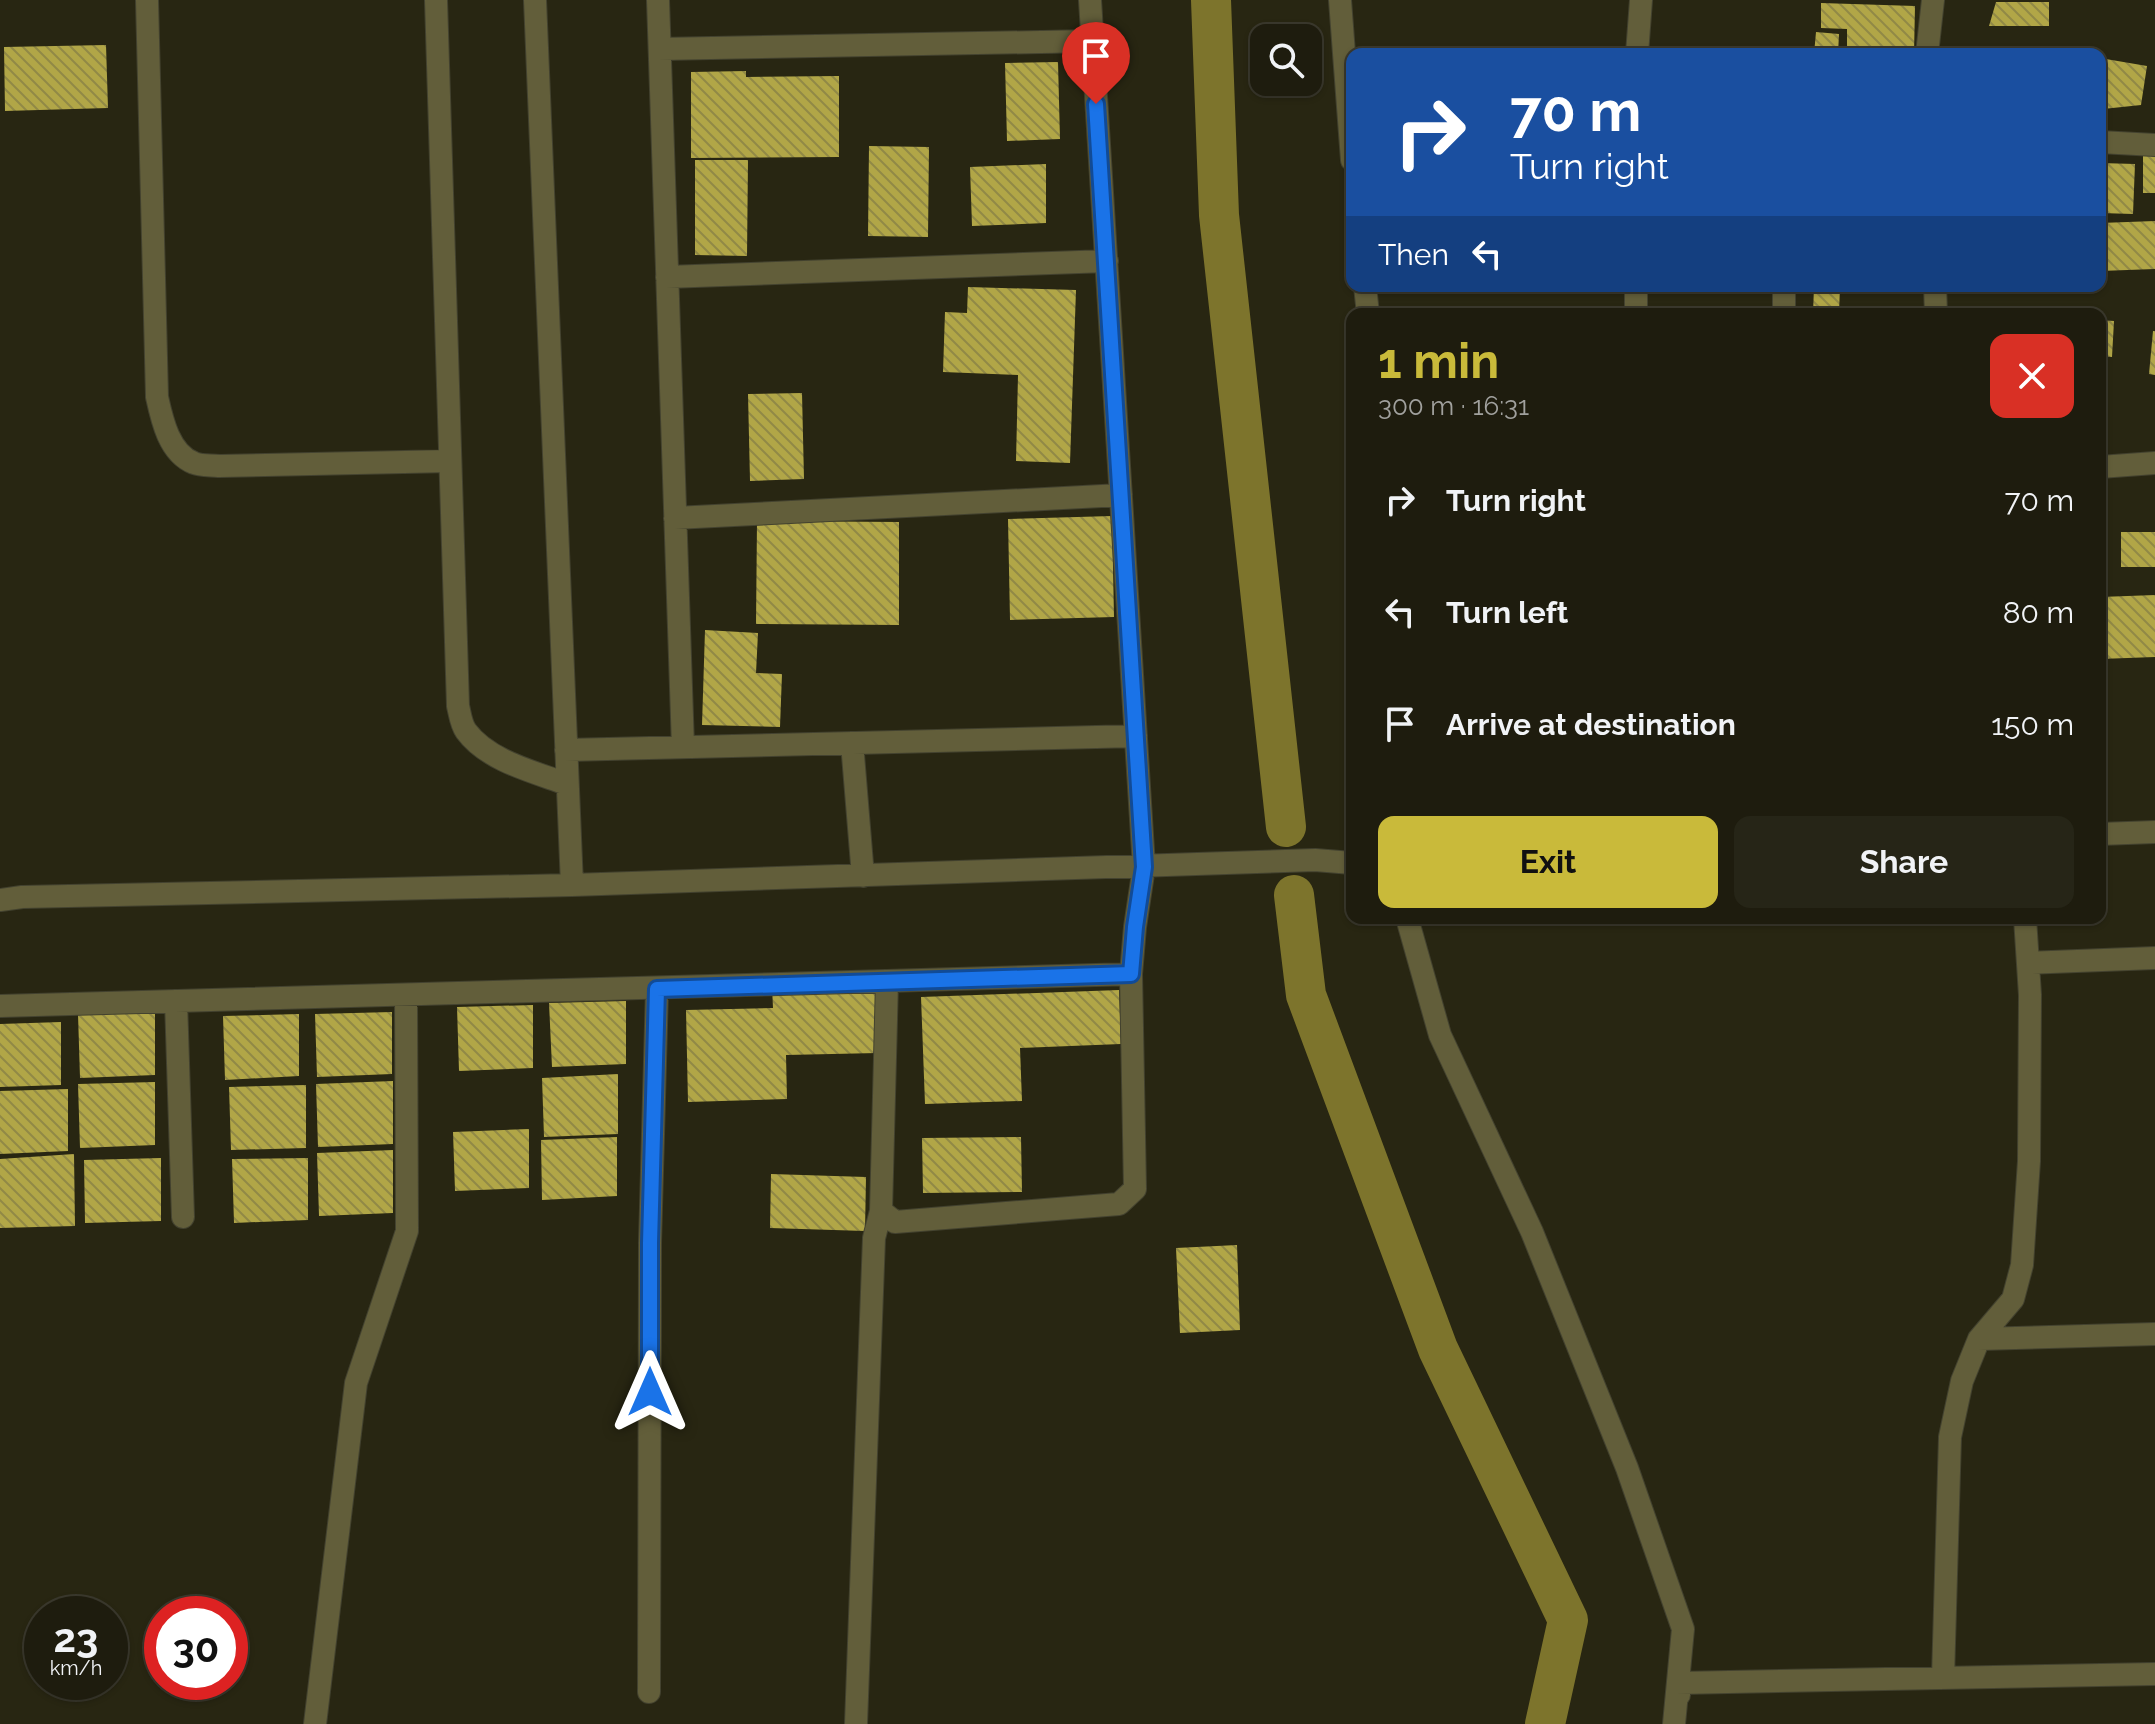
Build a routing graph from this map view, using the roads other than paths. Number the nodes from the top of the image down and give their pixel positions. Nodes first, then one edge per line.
1 (147, 0) edge
2 (436, 0) edge
3 (535, 0) edge
4 (658, 0) edge
5 (1090, 0) edge
6 (1340, 0) edge
7 (1641, 0) edge
8 (1933, 0) edge
9 (1092, 41) junction
10 (1637, 48) edge
11 (1928, 48) edge
12 (660, 49) junction
13 (1346, 77) edge
14 (2106, 142) edge
15 (2155, 145) edge
16 (1107, 261) junction
17 (667, 277) junction
18 (450, 461) junction
19 (2155, 463) edge
20 (2106, 467) edge
21 (1121, 495) junction
22 (675, 518) junction
23 (1136, 736) junction
24 (852, 743) junction
25 (683, 747) junction
26 (566, 750) junction
27 (567, 784) junction
28 (2155, 832) edge
29 (2106, 834) edge
30 (1346, 863) edge
31 (1144, 867) junction
32 (863, 876) junction
33 (572, 885) junction
34 (0, 900) edge
35 (1409, 924) edge
36 (2025, 924) edge
37 (2155, 958) edge
38 (2028, 963) junction
39 (1131, 974) junction
40 (887, 981) junction
41 (657, 989) junction
42 (406, 996) junction
43 (176, 1001) junction
44 (0, 1006) edge
45 (881, 1211) junction
46 (183, 1217) dead end
47 (2155, 1334) edge
48 (1979, 1339) junction
49 (2155, 1674) edge
50 (1943, 1678) junction
51 (1678, 1683) junction
52 (649, 1692) dead end
53 (315, 1724) edge
54 (856, 1724) edge
55 (1674, 1724) edge
56 (1683, 1724) edge

1 - 18 street
2 - 18 street
3 - 26 street
4 - 12 street
5 - 9 street
6 - 13 street
7 - 10 street
8 - 11 street
9 - 12 street
9 - 16 street
12 - 17 street
14 - 15 street
16 - 17 street
16 - 21 street
17 - 22 street
18 - 27 street
19 - 20 street
21 - 22 street
21 - 23 street
22 - 25 street
23 - 24 street
23 - 31 street
24 - 25 street
24 - 32 street
25 - 26 street
26 - 27 street
27 - 33 street
28 - 29 street
30 - 31 street
31 - 32 street
31 - 39 street
32 - 33 street
33 - 34 street
35 - 51 street
36 - 38 street
37 - 38 street
38 - 48 street
39 - 40 street
39 - 45 street
40 - 41 street
40 - 45 street
41 - 42 street
41 - 52 street
42 - 43 street
42 - 53 street
43 - 44 street
43 - 46 street
45 - 54 street
47 - 48 street
48 - 50 street
49 - 50 street
50 - 51 street
51 - 55 street
51 - 56 street

